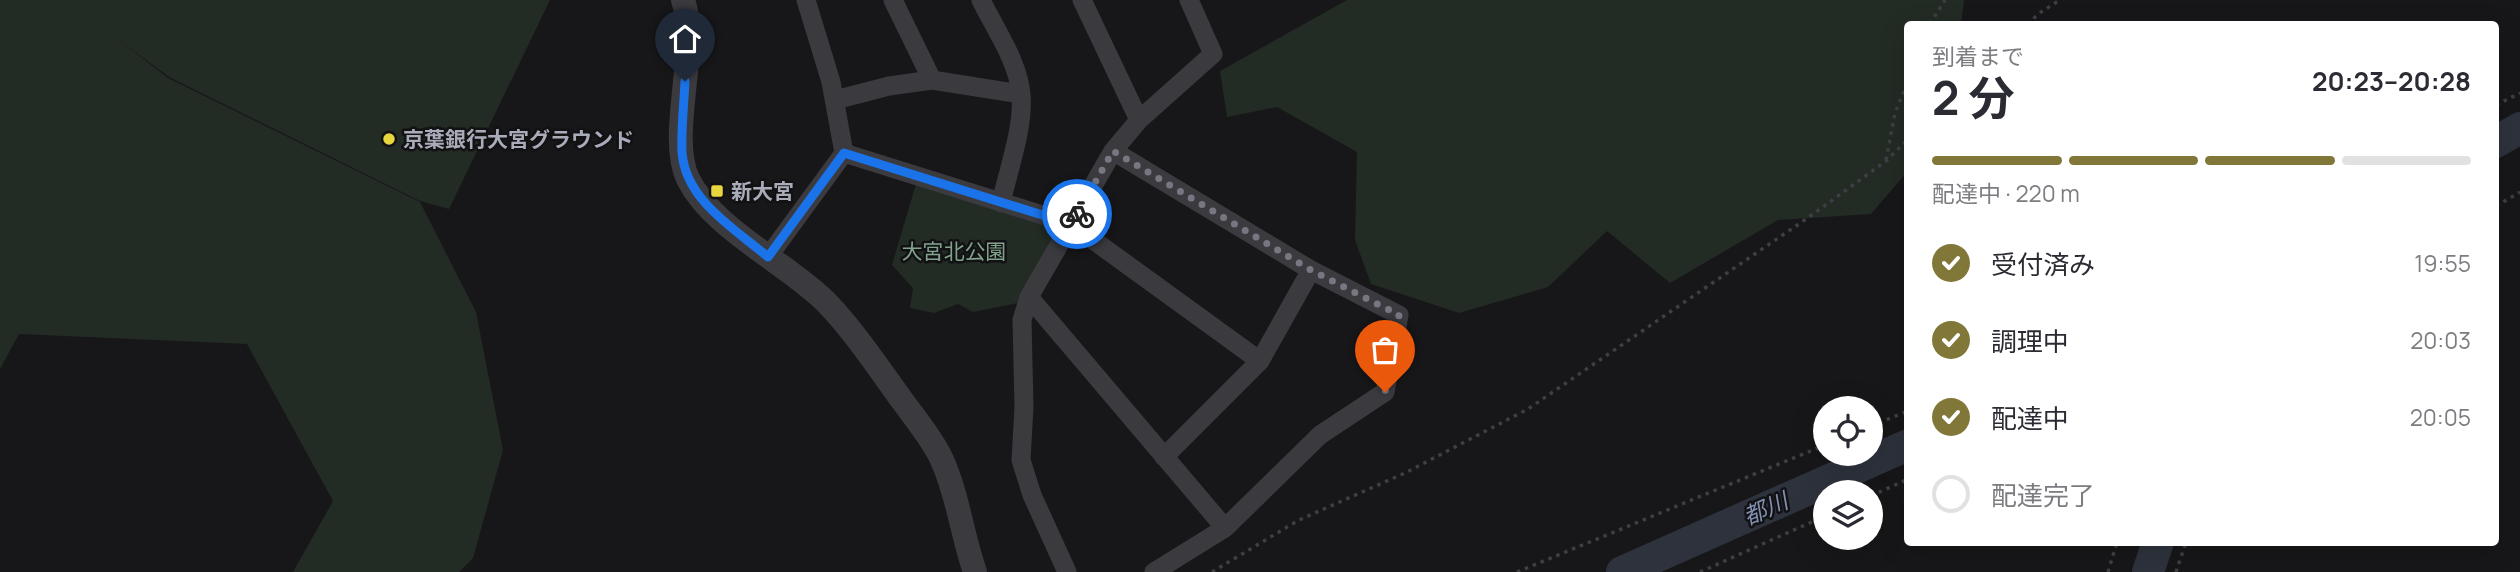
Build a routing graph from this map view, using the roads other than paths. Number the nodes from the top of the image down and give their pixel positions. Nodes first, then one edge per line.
1 (683, 0) edge
2 (806, 0) edge
3 (893, 0) edge
4 (1082, 0) edge
5 (1189, 0) edge
6 (986, 2) edge
7 (932, 80) junction
8 (1021, 94) junction
9 (835, 100) junction
10 (1139, 121) junction
11 (1113, 151) junction
12 (844, 153) junction
13 (1001, 203) junction
14 (1071, 224) junction
15 (768, 257) junction
16 (1311, 270) junction
17 (1029, 297) junction
18 (1260, 361) junction
19 (1164, 457) junction
20 (1224, 528) junction
21 (975, 572) edge
22 (1067, 572) edge
23 (1154, 572) edge

1 - 15 street
2 - 9 street
3 - 7 street
4 - 10 street
5 - 10 street
6 - 8 street
7 - 8 street
7 - 9 street
8 - 13 street
9 - 12 street
10 - 11 street
11 - 14 street
11 - 16 street
12 - 13 street
12 - 15 street
13 - 14 street
14 - 17 street
14 - 18 street
15 - 21 street
16 - 18 street
16 - 20 street
17 - 19 street
17 - 22 street
18 - 19 street
19 - 20 street
20 - 23 street

